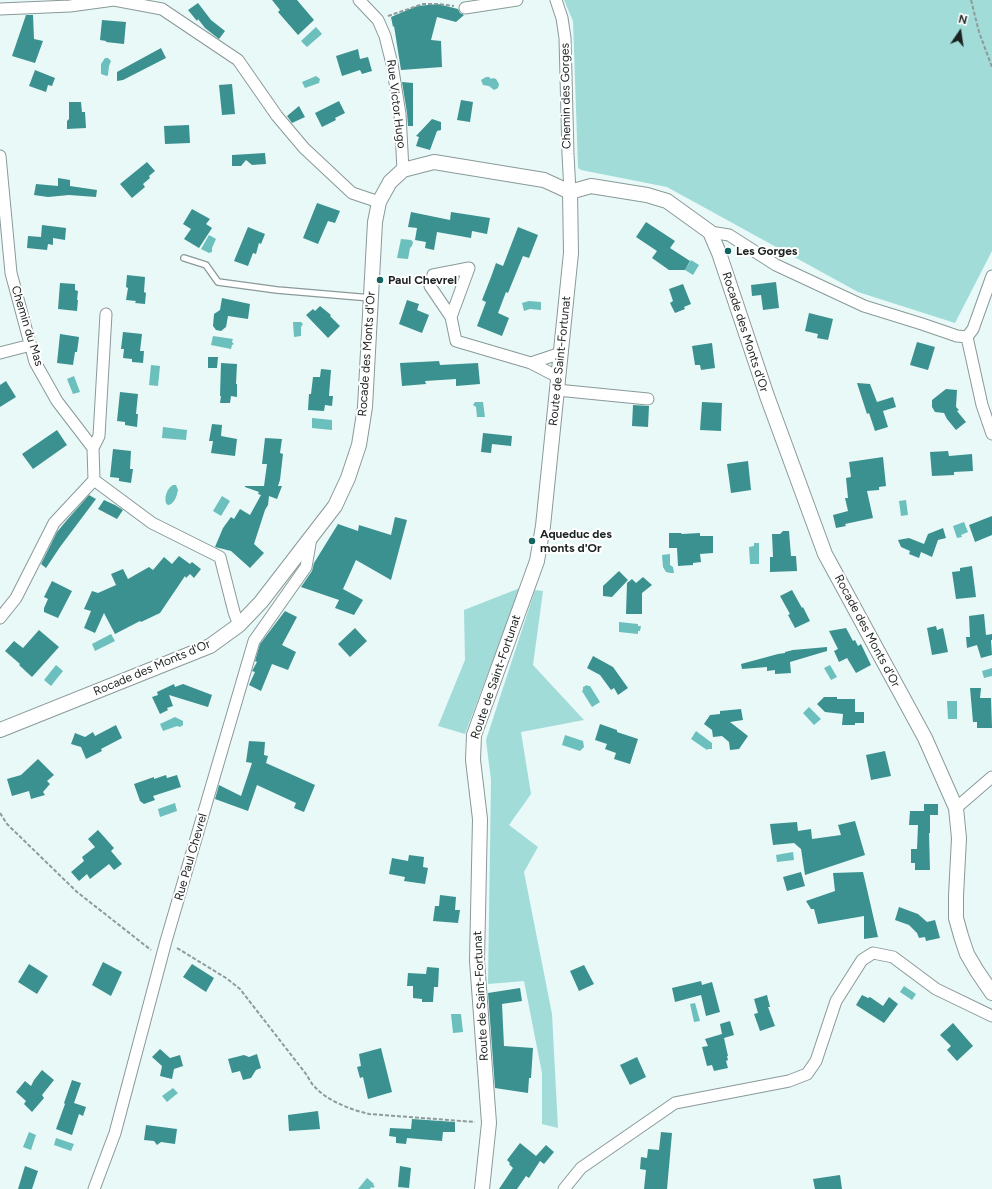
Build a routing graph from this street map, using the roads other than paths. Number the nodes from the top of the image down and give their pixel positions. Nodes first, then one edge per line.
1 (359, 0) edge
2 (517, 0) edge
3 (556, 0) edge
4 (465, 8) road end
5 (0, 9) edge
6 (0, 156) edge
7 (403, 170) junction
8 (570, 192) junction
9 (379, 202) junction
10 (710, 232) junction
11 (184, 258) dead end
12 (992, 276) edge
13 (372, 298) junction
14 (106, 314) dead end
15 (452, 317) dead end
16 (967, 337) junction
17 (31, 345) junction
18 (0, 353) edge
19 (561, 353) junction
20 (531, 364) junction
21 (558, 383) junction
22 (648, 399) dead end
23 (992, 434) edge
24 (93, 448) junction
25 (94, 480) junction
26 (311, 537) junction
27 (0, 618) edge
28 (239, 625) junction
29 (0, 730) edge
30 (992, 777) edge
31 (956, 808) junction
32 (992, 993) edge
33 (992, 1016) edge
34 (94, 1189) edge
35 (482, 1189) edge
36 (564, 1189) edge

1 - 7 street, Rue Victor Hugo
2 - 4 street
3 - 8 street, Chemin des Gorges
5 - 9 street
6 - 17 street, Chemin du Mas
7 - 8 street
7 - 9 street, Rocade des Monts d'Or
8 - 10 street, Rocade des Monts d'Or
8 - 19 street, Route de Saint-Fortunat
9 - 13 street, Rocade des Monts d'Or
10 - 16 street
10 - 31 street, Rocade des Monts d'Or
11 - 13 lane
12 - 16 street
13 - 26 street, Rocade des Monts d'Or
14 - 24 street
15 - 20 street
16 - 23 street
17 - 18 street
17 - 24 street, Chemin du Mas
19 - 20 street
19 - 21 street, Route de Saint-Fortunat
20 - 21 street
21 - 22 street
21 - 35 street, Route de Saint-Fortunat
24 - 25 street
25 - 27 street
25 - 28 street
26 - 28 street, Rocade des Monts d'Or
26 - 34 street, Rue Paul Chevrel
28 - 29 street, Rocade des Monts d'Or
30 - 31 street
31 - 32 street, Rocade des Monts d'Or
33 - 36 street

